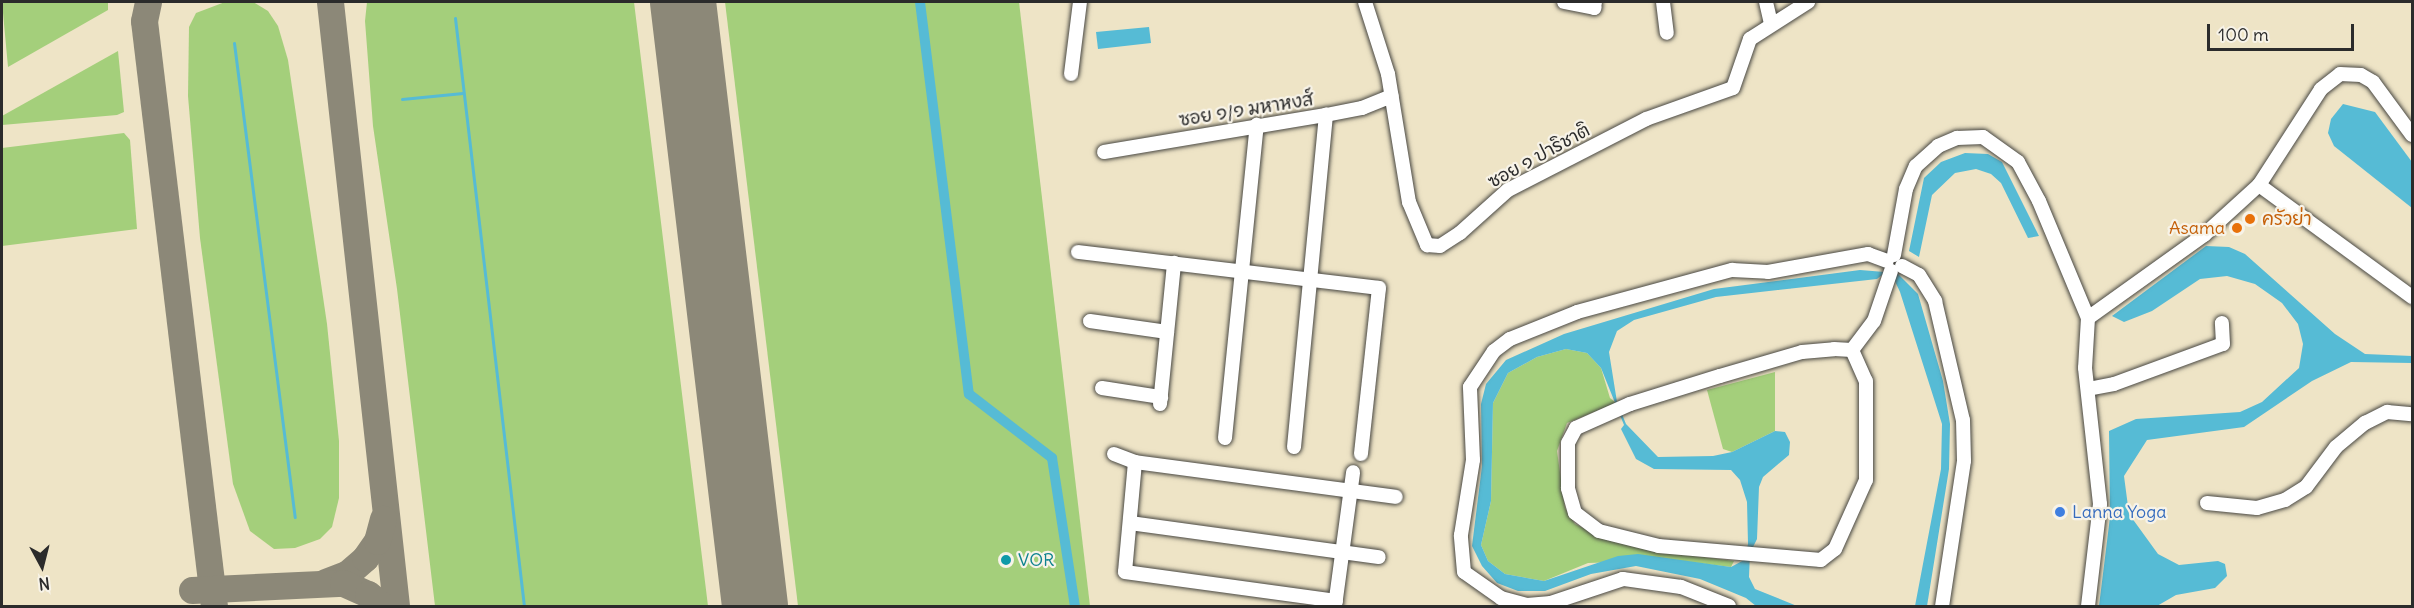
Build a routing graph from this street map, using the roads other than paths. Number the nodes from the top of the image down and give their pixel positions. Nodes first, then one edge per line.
1 (1080, 2) edge
2 (1365, 2) edge
3 (1564, 2) edge
4 (1663, 2) edge
5 (1766, 2) edge
6 (1808, 2) edge
7 (1594, 5) edge
8 (1770, 23) junction
9 (1667, 33) dead end
10 (1071, 74) dead end
11 (1392, 96) junction
12 (1326, 115) junction
13 (1257, 125) junction
14 (2412, 135) edge
15 (1104, 152) dead end
16 (2259, 185) junction
17 (1078, 252) dead end
18 (1174, 263) junction
19 (1892, 268) junction
20 (1242, 271) junction
21 (1311, 279) junction
22 (2412, 297) edge
23 (2088, 318) junction
24 (1090, 321) dead end
25 (2222, 322) dead end
26 (1167, 332) junction
27 (1852, 350) junction
28 (1102, 388) dead end
29 (2088, 389) junction
30 (2412, 414) edge
31 (1225, 438) dead end
32 (1294, 447) dead end
33 (1114, 454) dead end
34 (1361, 454) dead end
35 (1135, 462) junction
36 (1353, 472) dead end
37 (1350, 491) junction
38 (1396, 497) dead end
39 (2207, 503) dead end
40 (1130, 523) junction
41 (1343, 551) junction
42 (1379, 556) dead end
43 (1335, 604) edge
44 (1729, 606) edge
45 (1942, 606) edge
46 (2088, 606) edge

1 - 10 street
2 - 11 street, ซอย ๑ ปาริชาติ
3 - 7 street
4 - 9 street
5 - 8 street
6 - 8 street, ซอย ๑ ปาริชาติ
8 - 11 street, ซอย ๑ ปาริชาติ
11 - 12 street, ซอย ๑/๑ มหาหงส์
12 - 13 street, ซอย ๑/๑ มหาหงส์
12 - 21 street
13 - 15 street, ซอย ๑/๑ มหาหงส์
13 - 20 street
14 - 16 street
16 - 22 street
16 - 23 street
17 - 18 street
18 - 20 street
18 - 26 street
19 - 23 street
19 - 27 street
19 - 44 street
19 - 45 street
20 - 21 street
20 - 31 street
21 - 32 street
21 - 34 street
23 - 29 street
24 - 26 street
25 - 29 street
26 - 28 street
27 - 27 street
29 - 46 street
30 - 39 street
33 - 35 street
35 - 37 street
35 - 40 street
36 - 37 street
37 - 38 street
37 - 41 street
40 - 41 street
40 - 43 street
41 - 42 street
41 - 43 street

